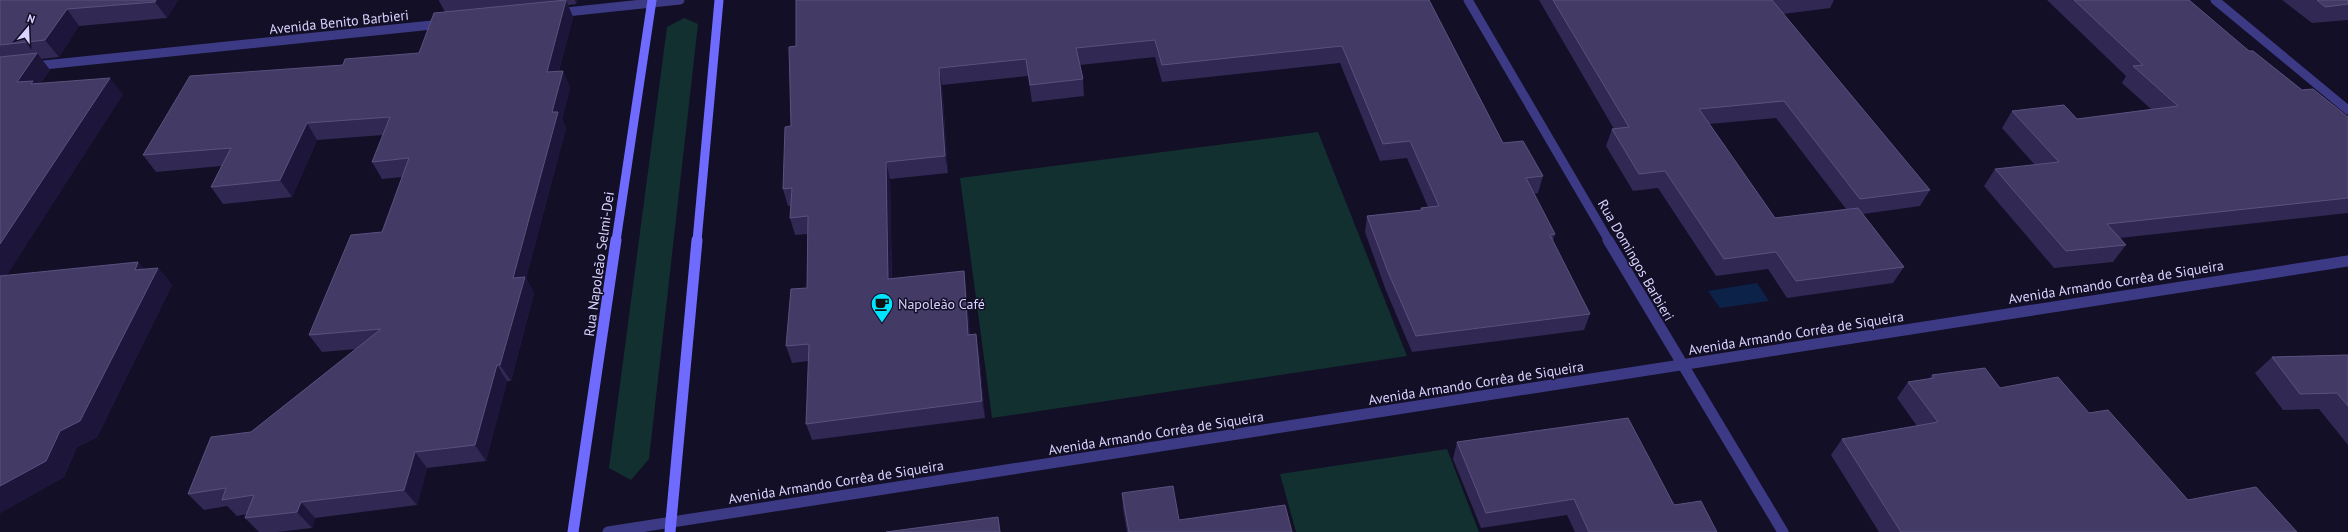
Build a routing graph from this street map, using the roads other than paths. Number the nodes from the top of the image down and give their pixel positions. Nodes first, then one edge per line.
1 (680, 0) edge
2 (719, 0) edge
3 (1468, 0) edge
4 (2215, 0) edge
5 (652, 2) edge
6 (548, 14) edge
7 (453, 23) edge
8 (24, 67) edge
9 (2348, 110) edge
10 (2348, 261) edge
11 (1682, 366) junction
12 (670, 528) edge
13 (573, 532) edge
14 (608, 532) edge
15 (1783, 532) edge

1 - 5 street
2 - 12 main road
3 - 11 street, Rua Domingos Barbieri
4 - 9 street
5 - 6 street
5 - 13 main road, Rua Napoleão Selmi-Dei
7 - 8 street, Avenida Benito Barbieri
10 - 11 street, Avenida Armando Corrêa de Siqueira
11 - 12 street, Avenida Armando Corrêa de Siqueira
11 - 15 street, Rua Domingos Barbieri
12 - 14 street, Avenida Armando Corrêa de Siqueira

